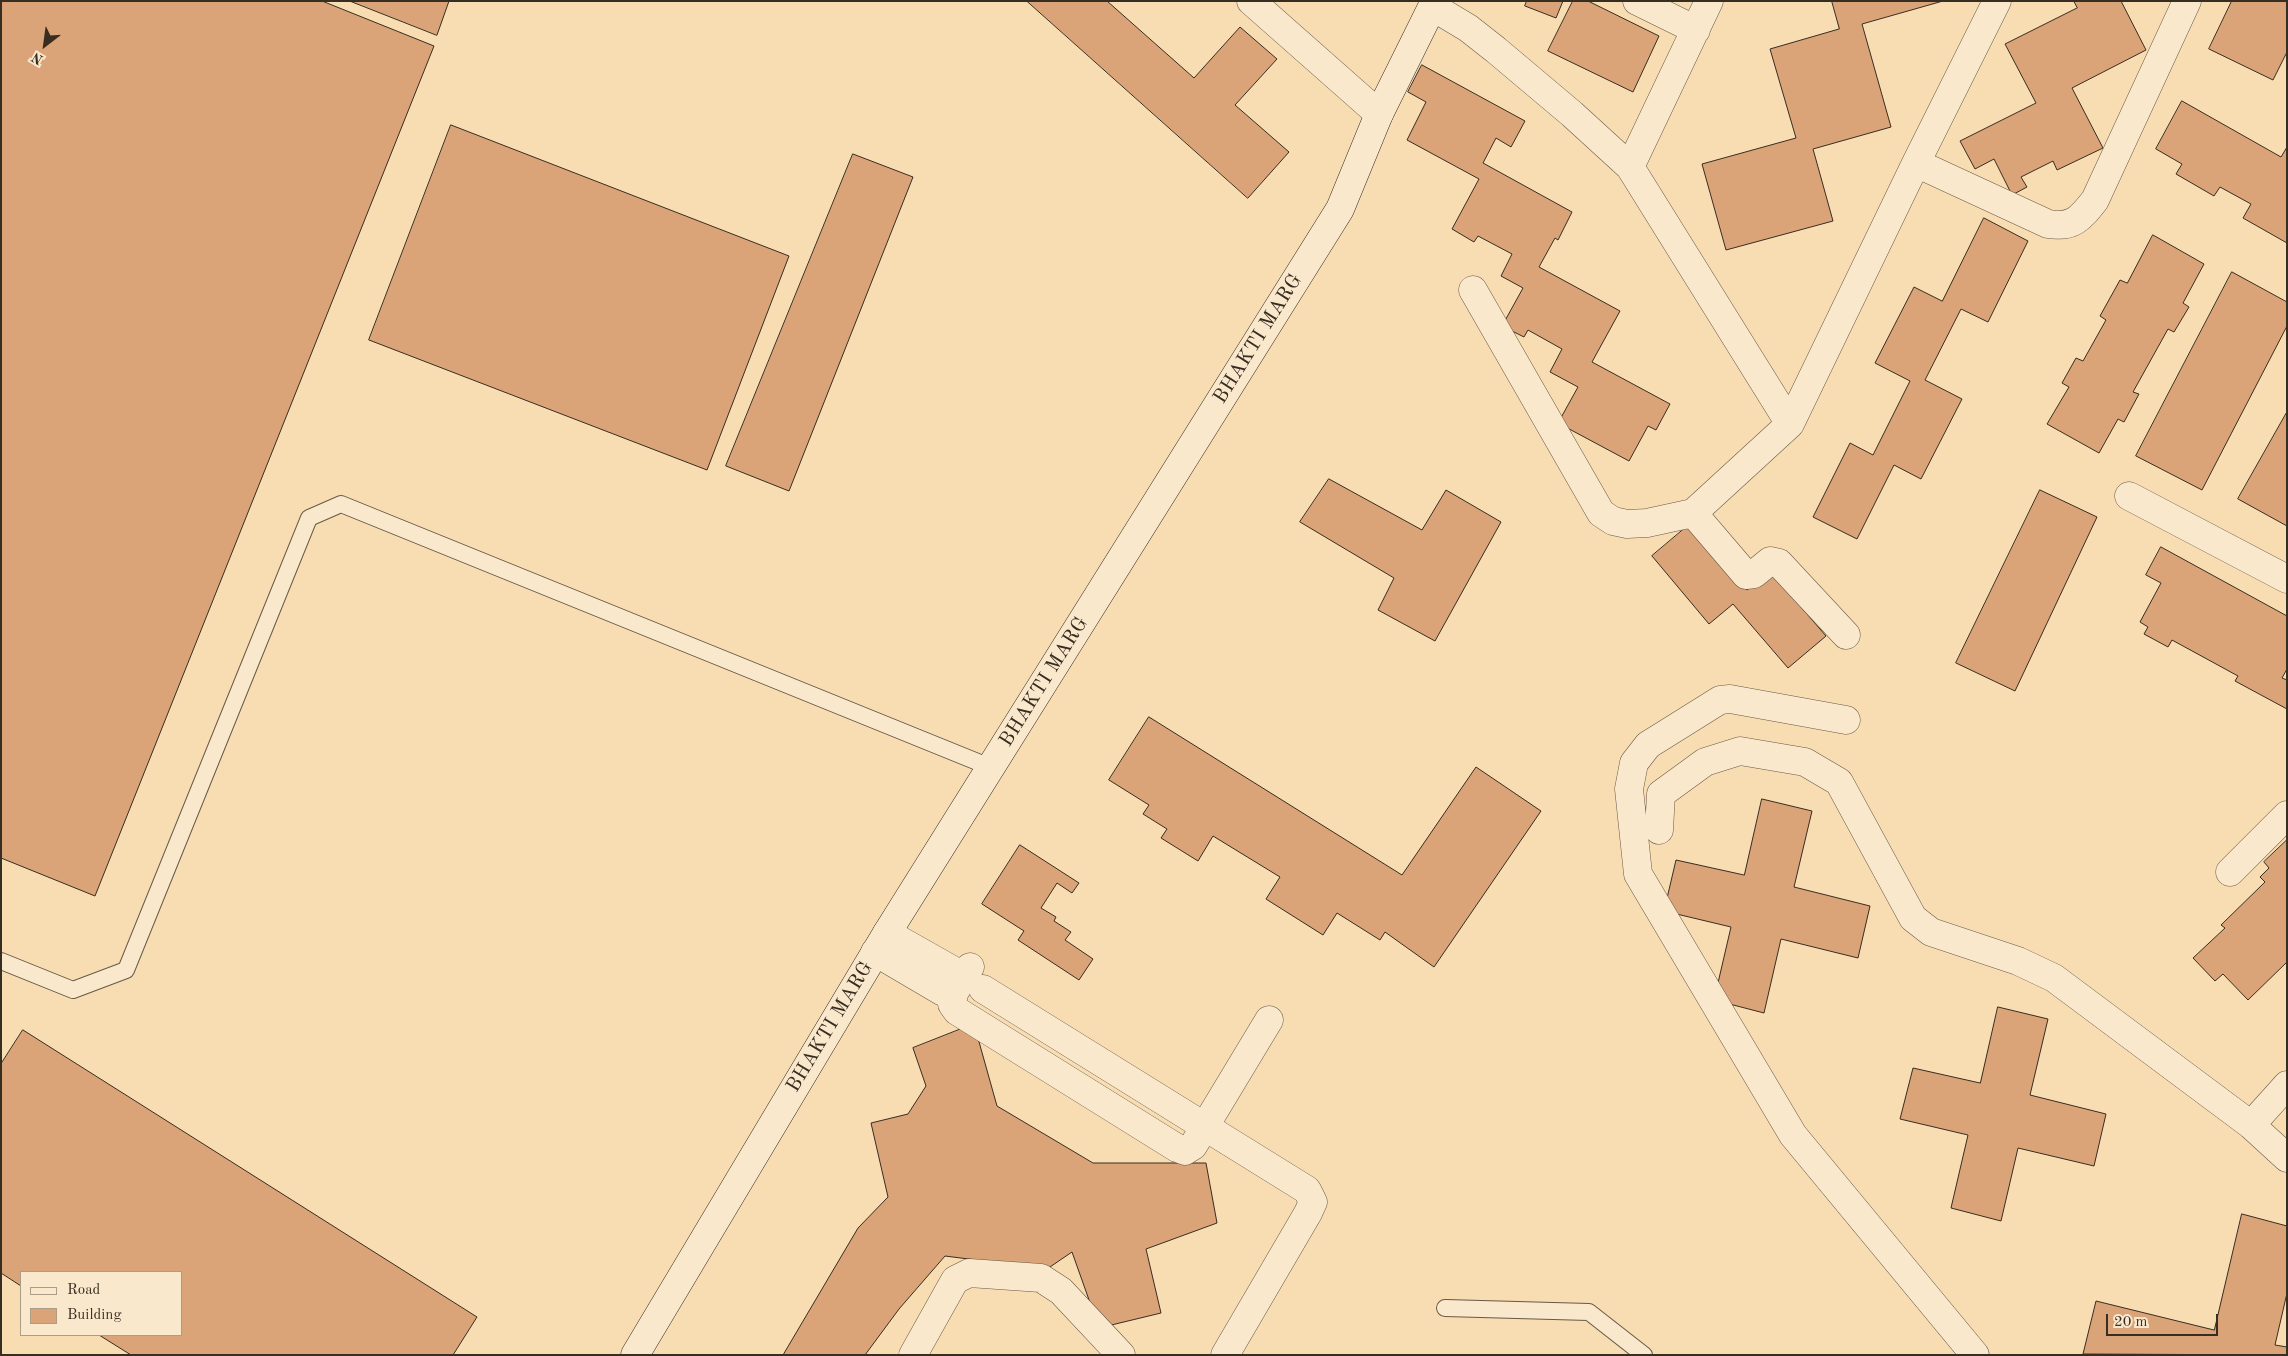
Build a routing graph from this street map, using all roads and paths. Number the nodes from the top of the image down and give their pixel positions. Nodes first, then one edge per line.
1 (1250, 1) edge
2 (1637, 1) edge
3 (1709, 1) edge
4 (1997, 1) edge
5 (2187, 1) edge
6 (1434, 4) edge
7 (1696, 30) junction
8 (1379, 114) junction
9 (1916, 163) junction
10 (1630, 167) junction
11 (1473, 290) dead end
12 (1790, 424) junction
13 (2129, 496) dead end
14 (1693, 513) junction
15 (2287, 578) edge
16 (1846, 635) dead end
17 (1846, 720) dead end
18 (990, 767) junction
19 (2287, 815) edge
20 (1659, 830) dead end
21 (2230, 872) dead end
22 (881, 942) junction
23 (1, 961) edge
24 (1269, 1020) dead end
25 (2287, 1085) edge
26 (2251, 1125) junction
27 (1204, 1126) junction
28 (2287, 1158) edge
29 (1445, 1308) dead end
30 (634, 1355) edge
31 (913, 1355) edge
32 (1121, 1355) edge
33 (1225, 1355) edge
34 (1644, 1355) edge
35 (1975, 1355) edge

1 - 8 street
2 - 7 street
3 - 7 street
4 - 9 street
5 - 9 street
6 - 8 street, BHAKTI MARG
6 - 10 street
7 - 10 street
8 - 18 street, BHAKTI MARG
9 - 12 street
10 - 12 street
11 - 14 street
12 - 14 street
13 - 15 street
14 - 16 street
17 - 35 street
18 - 22 street, BHAKTI MARG
18 - 23 lane
19 - 21 street
20 - 26 street
22 - 27 street
22 - 30 street, BHAKTI MARG
24 - 27 street
25 - 26 street
26 - 28 street
27 - 33 street
29 - 34 lane
31 - 32 street

